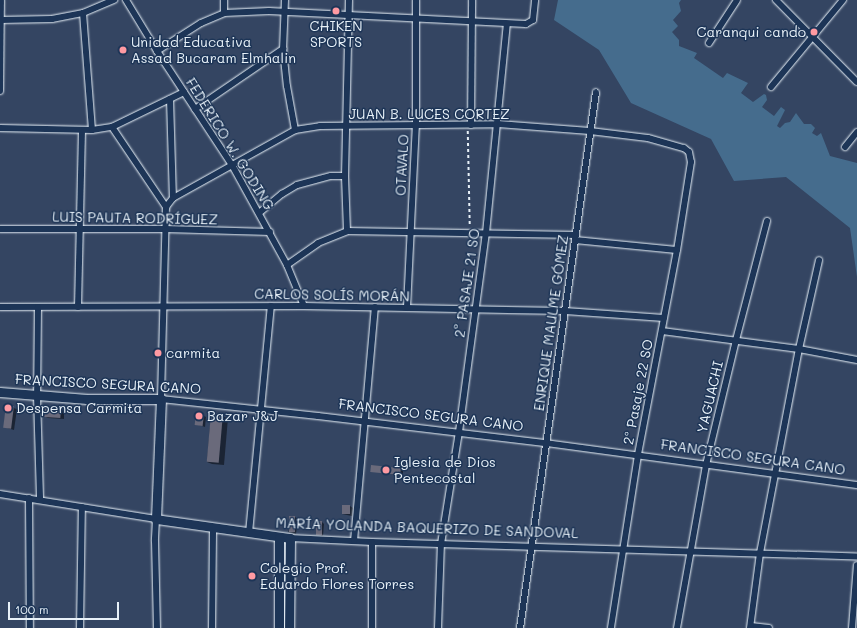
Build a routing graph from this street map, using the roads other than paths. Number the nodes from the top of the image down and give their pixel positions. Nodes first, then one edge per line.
1 (1, 0) edge
2 (114, 0) edge
3 (126, 0) edge
4 (224, 0) edge
5 (284, 0) edge
6 (349, 0) edge
7 (416, 0) edge
8 (472, 0) edge
9 (535, 0) edge
10 (737, 0) edge
11 (776, 0) edge
12 (843, 0) edge
13 (284, 12) junction
14 (83, 13) junction
15 (224, 13) junction
16 (349, 16) junction
17 (416, 19) junction
18 (1, 20) edge
19 (472, 22) junction
20 (507, 24) junction
21 (813, 36) junction
22 (709, 43) dead end
23 (283, 49) junction
24 (157, 51) junction
25 (857, 82) edge
26 (771, 87) dead end
27 (0, 91) edge
28 (184, 92) junction
29 (596, 92) dead end
30 (170, 99) junction
31 (195, 109) junction
32 (498, 124) junction
33 (469, 125) junction
34 (346, 126) junction
35 (416, 126) junction
36 (112, 127) junction
37 (0, 128) edge
38 (82, 130) junction
39 (92, 130) junction
40 (295, 130) junction
41 (590, 131) junction
42 (857, 132) edge
43 (845, 147) dead end
44 (691, 162) joint
45 (232, 165) junction
46 (345, 176) junction
47 (173, 198) junction
48 (166, 207) junction
49 (259, 213) junction
50 (767, 220) dead end
51 (0, 229) edge
52 (79, 229) junction
53 (165, 230) junction
54 (347, 231) junction
55 (411, 231) junction
56 (270, 232) junction
57 (486, 233) junction
58 (575, 238) junction
59 (677, 250) junction
60 (819, 260) dead end
61 (288, 265) junction
62 (164, 305) junction
63 (270, 306) junction
64 (304, 306) junction
65 (0, 307) edge
66 (38, 307) junction
67 (78, 307) junction
68 (376, 307) junction
69 (406, 307) junction
70 (475, 309) junction
71 (565, 310) junction
72 (664, 318) junction
73 (662, 331) junction
74 (736, 340) junction
75 (799, 349) junction
76 (857, 360) edge
77 (0, 392) edge
78 (37, 396) junction
79 (161, 399) junction
80 (261, 409) junction
81 (366, 422) junction
82 (459, 432) junction
83 (546, 443) junction
84 (638, 455) junction
85 (706, 465) junction
86 (775, 475) junction
87 (857, 485) edge
88 (0, 494) edge
89 (29, 498) junction
90 (40, 500) junction
91 (82, 507) junction
92 (156, 519) junction
93 (213, 528) junction
94 (249, 533) junction
95 (279, 538) junction
96 (290, 538) junction
97 (354, 542) junction
98 (372, 542) junction
99 (441, 544) junction
100 (531, 547) junction
101 (623, 549) junction
102 (691, 551) junction
103 (760, 553) junction
104 (857, 556) edge
105 (857, 565) edge
106 (751, 627) edge
107 (30, 628) edge
108 (80, 628) edge
109 (158, 628) edge
110 (212, 628) edge
111 (279, 628) edge
112 (289, 628) edge
113 (372, 628) edge
114 (438, 628) edge
115 (520, 628) edge
116 (611, 628) edge
117 (677, 628) edge
118 (769, 628) edge
119 (852, 628) edge

1 - 18 street
2 - 14 street
3 - 24 street, FEDERICO W. GODING
4 - 15 street
5 - 13 street
6 - 16 street
7 - 17 street, OTAVALO
8 - 19 street
9 - 20 street
10 - 22 street
11 - 21 street
12 - 21 street
13 - 15 street
13 - 16 street
13 - 23 street
14 - 18 street
14 - 39 street
15 - 24 street
16 - 17 street
16 - 34 street
17 - 19 street
17 - 35 street, OTAVALO
18 - 27 street
19 - 20 street
19 - 33 street
20 - 32 street, 2° PASAJE 21 SO
21 - 25 street
21 - 26 street
23 - 31 street
23 - 40 street
24 - 28 street, FEDERICO W. GODING
28 - 30 street
28 - 31 street, FEDERICO W. GODING
29 - 41 street, ENRIQUE MAULME GÓMEZ
30 - 36 street
30 - 47 street
31 - 45 street, FEDERICO W. GODING
32 - 33 street, JUAN B. LUCES CORTEZ
32 - 41 street, JUAN B. LUCES CORTEZ
32 - 57 street, 2° PASAJE 21 SO
33 - 35 street, JUAN B. LUCES CORTEZ
34 - 35 street, JUAN B. LUCES CORTEZ
34 - 40 street, JUAN B. LUCES CORTEZ
34 - 46 street
35 - 55 street, OTAVALO
36 - 39 street
36 - 48 street
37 - 38 street
38 - 39 street
38 - 52 street
40 - 45 street, JUAN B. LUCES CORTEZ
41 - 44 street, JUAN B. LUCES CORTEZ
41 - 58 street, ENRIQUE MAULME GÓMEZ
42 - 43 street
44 - 59 street, 2º Pasaje 22 SO
45 - 47 street, JUAN B. LUCES CORTEZ
45 - 49 street, FEDERICO W. GODING
46 - 49 street
46 - 54 street
47 - 48 street
48 - 53 street
49 - 56 street, FEDERICO W. GODING
50 - 74 street, YAGUACHI
51 - 52 street, LUIS PAUTA RODRÍGUEZ
52 - 53 street, LUIS PAUTA RODRÍGUEZ
52 - 67 street
53 - 56 street, LUIS PAUTA RODRÍGUEZ
53 - 62 street
54 - 55 street
54 - 61 street
55 - 57 street
55 - 69 street, OTAVALO
56 - 61 street, FEDERICO W. GODING
57 - 58 street
57 - 70 street, 2° PASAJE 21 SO
58 - 59 street
58 - 71 street, ENRIQUE MAULME GÓMEZ
59 - 72 street, 2º Pasaje 22 SO
60 - 75 street
61 - 64 street, FEDERICO W. GODING
62 - 63 street, CARLOS SOLÍS MORÁN
62 - 67 street, CARLOS SOLÍS MORÁN
62 - 79 street
63 - 64 street, CARLOS SOLÍS MORÁN
63 - 80 street
64 - 68 street, CARLOS SOLÍS MORÁN
65 - 66 street, CARLOS SOLÍS MORÁN
66 - 67 street, CARLOS SOLÍS MORÁN
66 - 78 street
68 - 69 street, CARLOS SOLÍS MORÁN
68 - 81 street
69 - 70 street, CARLOS SOLÍS MORÁN
70 - 71 street, CARLOS SOLÍS MORÁN
70 - 82 street, 2° PASAJE 21 SO
71 - 72 street, CARLOS SOLÍS MORÁN
71 - 83 street, ENRIQUE MAULME GÓMEZ
72 - 73 street, 2º Pasaje 22 SO
73 - 74 street
73 - 84 street, 2º Pasaje 22 SO
74 - 75 street
74 - 85 street, YAGUACHI
75 - 76 street
75 - 86 street
77 - 78 street, FRANCISCO SEGURA CANO
78 - 79 street, FRANCISCO SEGURA CANO
78 - 90 street
79 - 80 street, FRANCISCO SEGURA CANO
79 - 92 street
80 - 81 street, FRANCISCO SEGURA CANO
80 - 94 street
81 - 82 street, FRANCISCO SEGURA CANO
81 - 97 street
82 - 83 street, FRANCISCO SEGURA CANO
82 - 99 street, 2° PASAJE 21 SO
83 - 84 street, FRANCISCO SEGURA CANO
83 - 100 street, ENRIQUE MAULME GÓMEZ
84 - 85 street, FRANCISCO SEGURA CANO
84 - 101 street, 2º Pasaje 22 SO
85 - 86 street, FRANCISCO SEGURA CANO
85 - 102 street, YAGUACHI
86 - 87 street, FRANCISCO SEGURA CANO
86 - 103 street
88 - 89 street, MARÍA YOLANDA BAQUERIZO DE SANDOVAL
89 - 90 street, MARÍA YOLANDA BAQUERIZO DE SANDOVAL
89 - 107 street
90 - 91 street, MARÍA YOLANDA BAQUERIZO DE SANDOVAL
91 - 92 street, MARÍA YOLANDA BAQUERIZO DE SANDOVAL
91 - 108 street
92 - 93 street, MARÍA YOLANDA BAQUERIZO DE SANDOVAL
92 - 109 street
93 - 94 street, MARÍA YOLANDA BAQUERIZO DE SANDOVAL
93 - 110 street
94 - 95 street, MARÍA YOLANDA BAQUERIZO DE SANDOVAL
95 - 96 street, MARÍA YOLANDA BAQUERIZO DE SANDOVAL
95 - 111 street
96 - 97 street, MARÍA YOLANDA BAQUERIZO DE SANDOVAL
96 - 112 street
97 - 98 street, MARÍA YOLANDA BAQUERIZO DE SANDOVAL
98 - 99 street, MARÍA YOLANDA BAQUERIZO DE SANDOVAL
98 - 113 street
99 - 100 street, MARÍA YOLANDA BAQUERIZO DE SANDOVAL
99 - 114 street, 2° PASAJE 21 SO
100 - 101 street, MARÍA YOLANDA BAQUERIZO DE SANDOVAL
100 - 115 street, ENRIQUE MAULME GÓMEZ
101 - 102 street, MARÍA YOLANDA BAQUERIZO DE SANDOVAL
101 - 116 street, 2º Pasaje 22 SO
102 - 103 street, MARÍA YOLANDA BAQUERIZO DE SANDOVAL
102 - 117 street, YAGUACHI
103 - 104 street, MARÍA YOLANDA BAQUERIZO DE SANDOVAL
103 - 106 street
105 - 119 street
106 - 118 street

